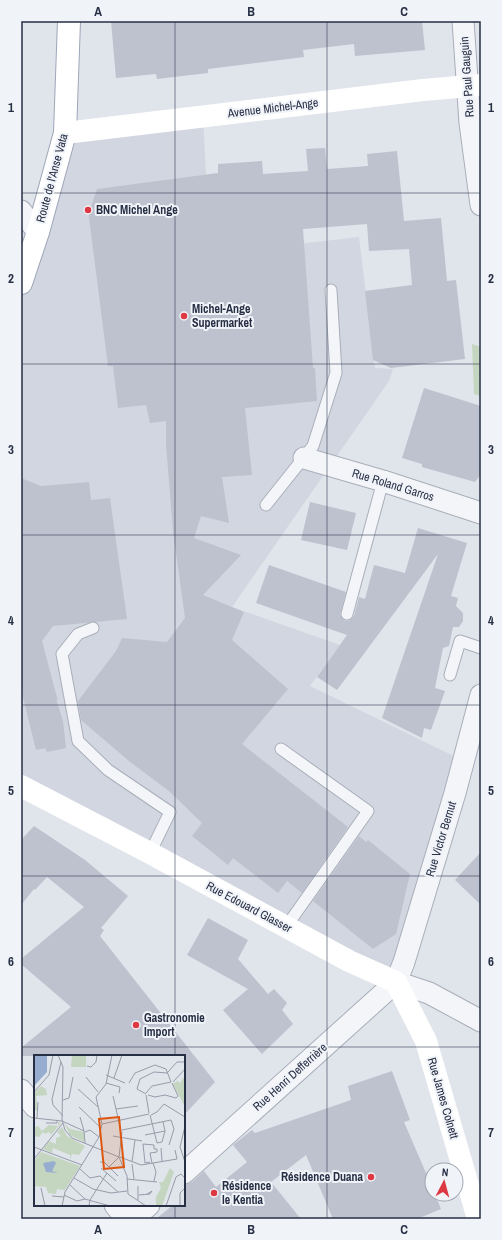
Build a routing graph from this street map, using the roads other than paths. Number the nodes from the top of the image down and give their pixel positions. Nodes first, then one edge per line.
1 (69, 21) edge
2 (463, 21) edge
3 (474, 86) edge
4 (65, 132) junction
5 (481, 205) edge
6 (21, 211) edge
7 (38, 232) junction
8 (21, 283) edge
9 (331, 290) dead end
10 (304, 458) junction
11 (383, 481) junction
12 (266, 505) dead end
13 (481, 513) edge
14 (347, 614) dead end
15 (92, 628) dead end
16 (481, 648) edge
17 (450, 675) dead end
18 (481, 695) edge
19 (281, 749) dead end
20 (21, 786) edge
21 (150, 853) junction
22 (286, 927) junction
23 (396, 982) junction
24 (481, 1021) edge
25 (21, 1090) edge
26 (34, 1106) edge
27 (185, 1172) edge
28 (116, 1206) edge
29 (148, 1206) edge
30 (126, 1219) edge
31 (133, 1219) edge
32 (478, 1219) edge

1 - 4 main road, Route de l'Anse Vata
2 - 3 street, Rue Paul Gauguin
3 - 4 main road, Avenue Michel-Ange
3 - 5 street, Rue Paul Gauguin
4 - 7 main road, Route de l'Anse Vata
6 - 7 street
7 - 8 main road, Route de l'Anse Vata
9 - 10 lane
10 - 11 street, Rue Roland Garros
10 - 12 lane
11 - 13 street, Rue Roland Garros
11 - 14 lane
15 - 21 lane
16 - 17 lane
18 - 23 street, Rue Victor Bernut
19 - 22 lane
20 - 21 main road, Rue Edouard Glasser
21 - 22 main road, Rue Edouard Glasser
22 - 23 main road, Rue Edouard Glasser
23 - 24 street, Rue Edouard Glasser
23 - 27 street, Rue Henri Defferrière
23 - 32 main road, Rue James Colnett
25 - 26 street
28 - 30 street
29 - 31 street

